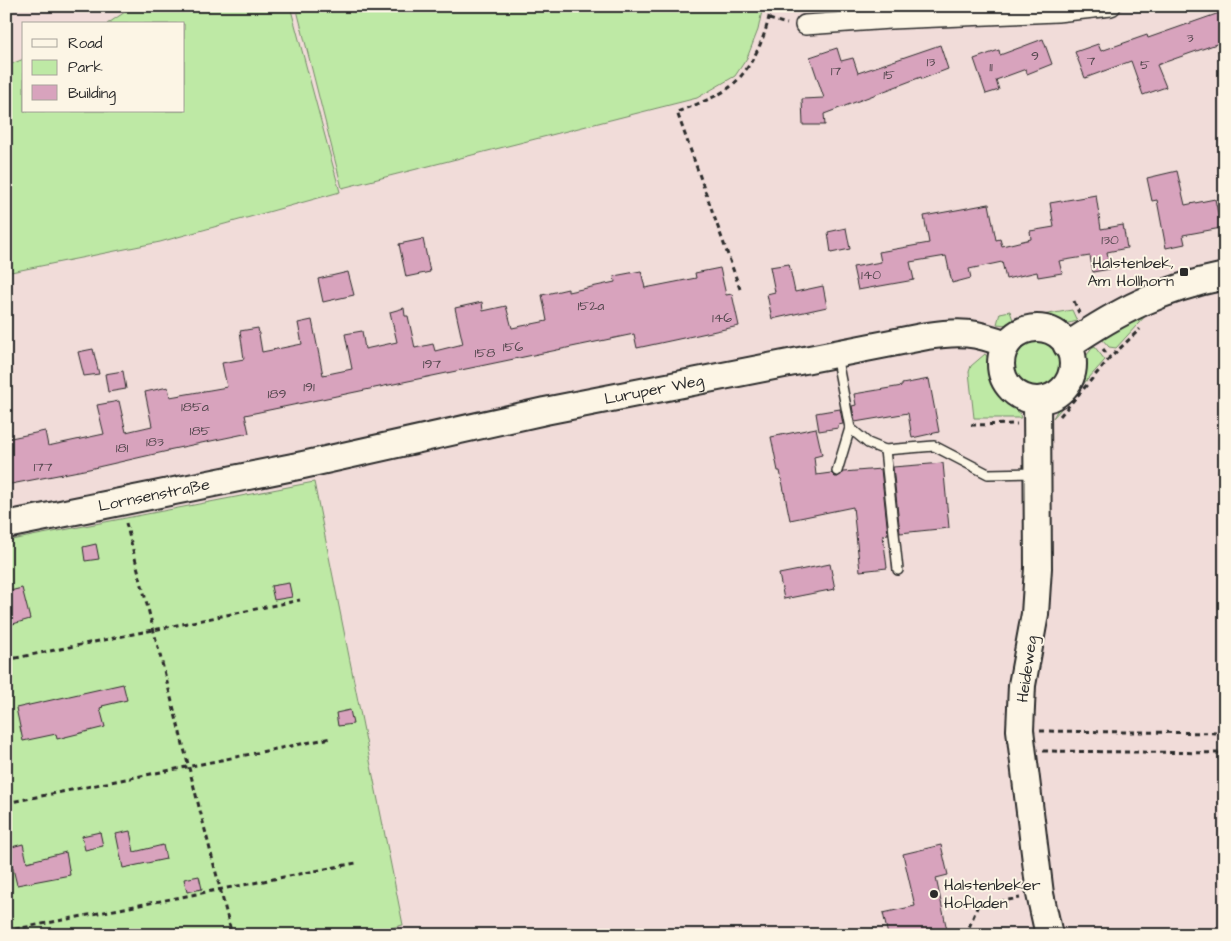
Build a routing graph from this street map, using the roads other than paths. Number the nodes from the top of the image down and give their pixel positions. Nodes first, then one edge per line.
1 (1111, 6) edge
2 (1028, 10) edge
3 (889, 12) edge
4 (805, 25) dead end
5 (1225, 276) edge
6 (1006, 344) junction
7 (1067, 346) junction
8 (836, 355) junction
9 (1036, 401) junction
10 (850, 428) junction
11 (884, 450) junction
12 (303, 465) joint
13 (836, 471) dead end
14 (1036, 473) junction
15 (6, 525) edge
16 (898, 570) dead end
17 (1049, 935) edge

1 - 2 street
2 - 3 street
3 - 4 street
5 - 7 street
6 - 7 street
6 - 8 street, Luruper Weg
6 - 9 street
7 - 9 street
8 - 10 lane
8 - 12 street, Luruper Weg
9 - 14 street, Heideweg
10 - 11 lane
10 - 13 lane
11 - 14 lane
11 - 16 lane
12 - 15 street, Lornsenstraße
14 - 17 street, Heideweg

